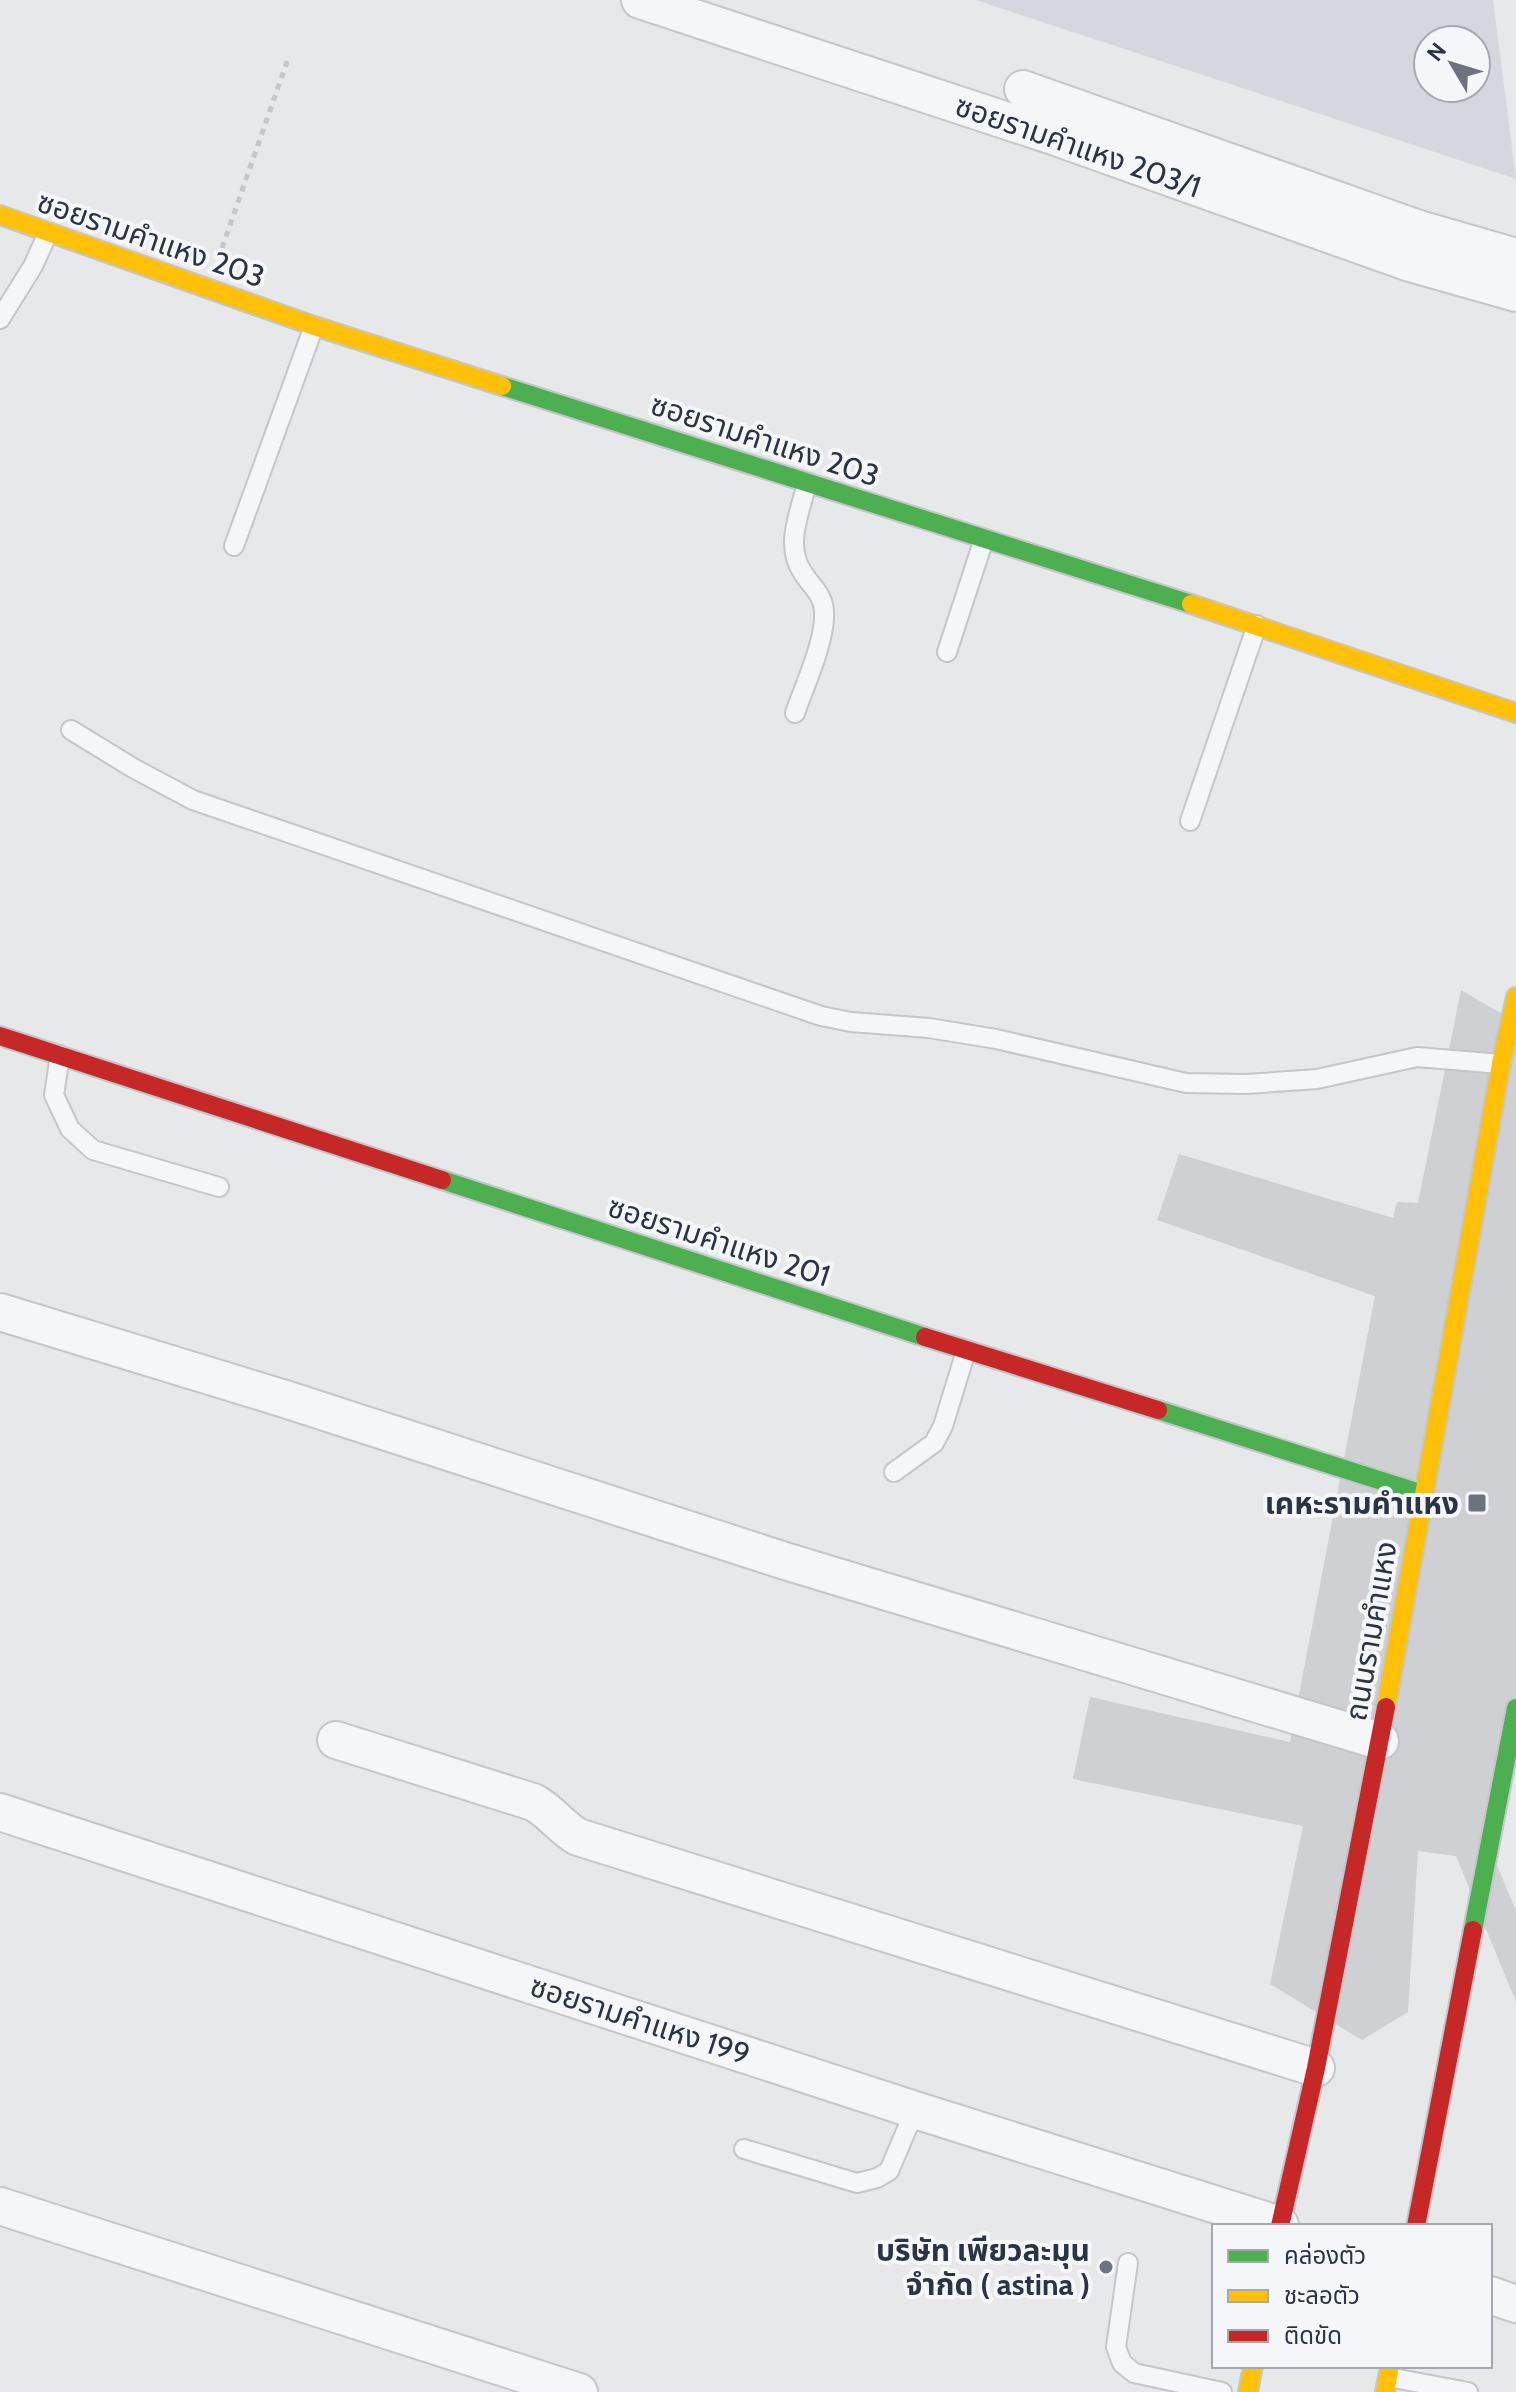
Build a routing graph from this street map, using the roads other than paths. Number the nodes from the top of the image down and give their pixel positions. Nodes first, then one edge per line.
1 (640, 0) edge
2 (1023, 89) dead end
3 (0, 215) edge
4 (48, 233) junction
5 (1414, 246) junction
6 (1516, 257) edge
7 (1516, 293) edge
8 (0, 319) edge
9 (314, 326) junction
10 (807, 483) junction
11 (984, 539) junction
12 (234, 546) dead end
13 (1257, 625) junction
14 (947, 652) dead end
15 (795, 713) dead end
16 (1516, 713) edge
17 (71, 730) dead end
18 (1190, 821) dead end
19 (1516, 997) edge
20 (0, 1036) edge
21 (60, 1055) junction
22 (1501, 1064) junction
23 (219, 1187) dead end
24 (0, 1312) edge
25 (966, 1351) junction
26 (894, 1472) dead end
27 (1423, 1494) junction
28 (1514, 1730) edge
29 (336, 1740) dead end
30 (1380, 1741) junction
31 (0, 1812) edge
32 (1506, 1812) edge
33 (1316, 2068) junction
34 (915, 2110) junction
35 (744, 2149) dead end
36 (0, 2206) edge
37 (1277, 2224) edge
38 (1280, 2224) edge
39 (1416, 2224) edge
40 (1128, 2263) dead end
41 (1492, 2296) edge
42 (1516, 2304) edge
43 (1253, 2368) edge
44 (1388, 2378) edge
45 (579, 2392) edge
46 (1222, 2392) edge
47 (1248, 2392) edge
48 (1468, 2392) edge

1 - 5 street, ซอยรามคำแหง 203/1
2 - 5 street, ซอยรามคำแหง 203/1
3 - 4 street, ซอยรามคำแหง 203
4 - 8 lane
4 - 9 street, ซอยรามคำแหง 203
5 - 6 street, ซอยรามคำแหง 203/1
5 - 7 street, ซอยรามคำแหง 203/1
9 - 10 street, ซอยรามคำแหง 203
9 - 12 lane
10 - 11 street, ซอยรามคำแหง 203
10 - 15 lane
11 - 13 street, ซอยรามคำแหง 203
11 - 14 lane
13 - 16 street, ซอยรามคำแหง 203
13 - 18 lane
17 - 22 lane
19 - 22 street, ถนนรามคำแหง
20 - 21 street, ซอยรามคำแหง 201
21 - 23 lane
21 - 25 street, ซอยรามคำแหง 201
22 - 27 street, ถนนรามคำแหง
24 - 30 street
25 - 26 lane
25 - 27 street, ซอยรามคำแหง 201
27 - 30 street, ถนนรามคำแหง
28 - 32 street
29 - 33 street
30 - 33 street, ถนนรามคำแหง
31 - 34 street, ซอยรามคำแหง 199
32 - 39 street
33 - 38 street, ถนนรามคำแหง
34 - 35 lane
34 - 37 street, ซอยรามคำแหง 199
36 - 45 street
40 - 46 lane
41 - 42 street
43 - 47 street
44 - 48 lane

